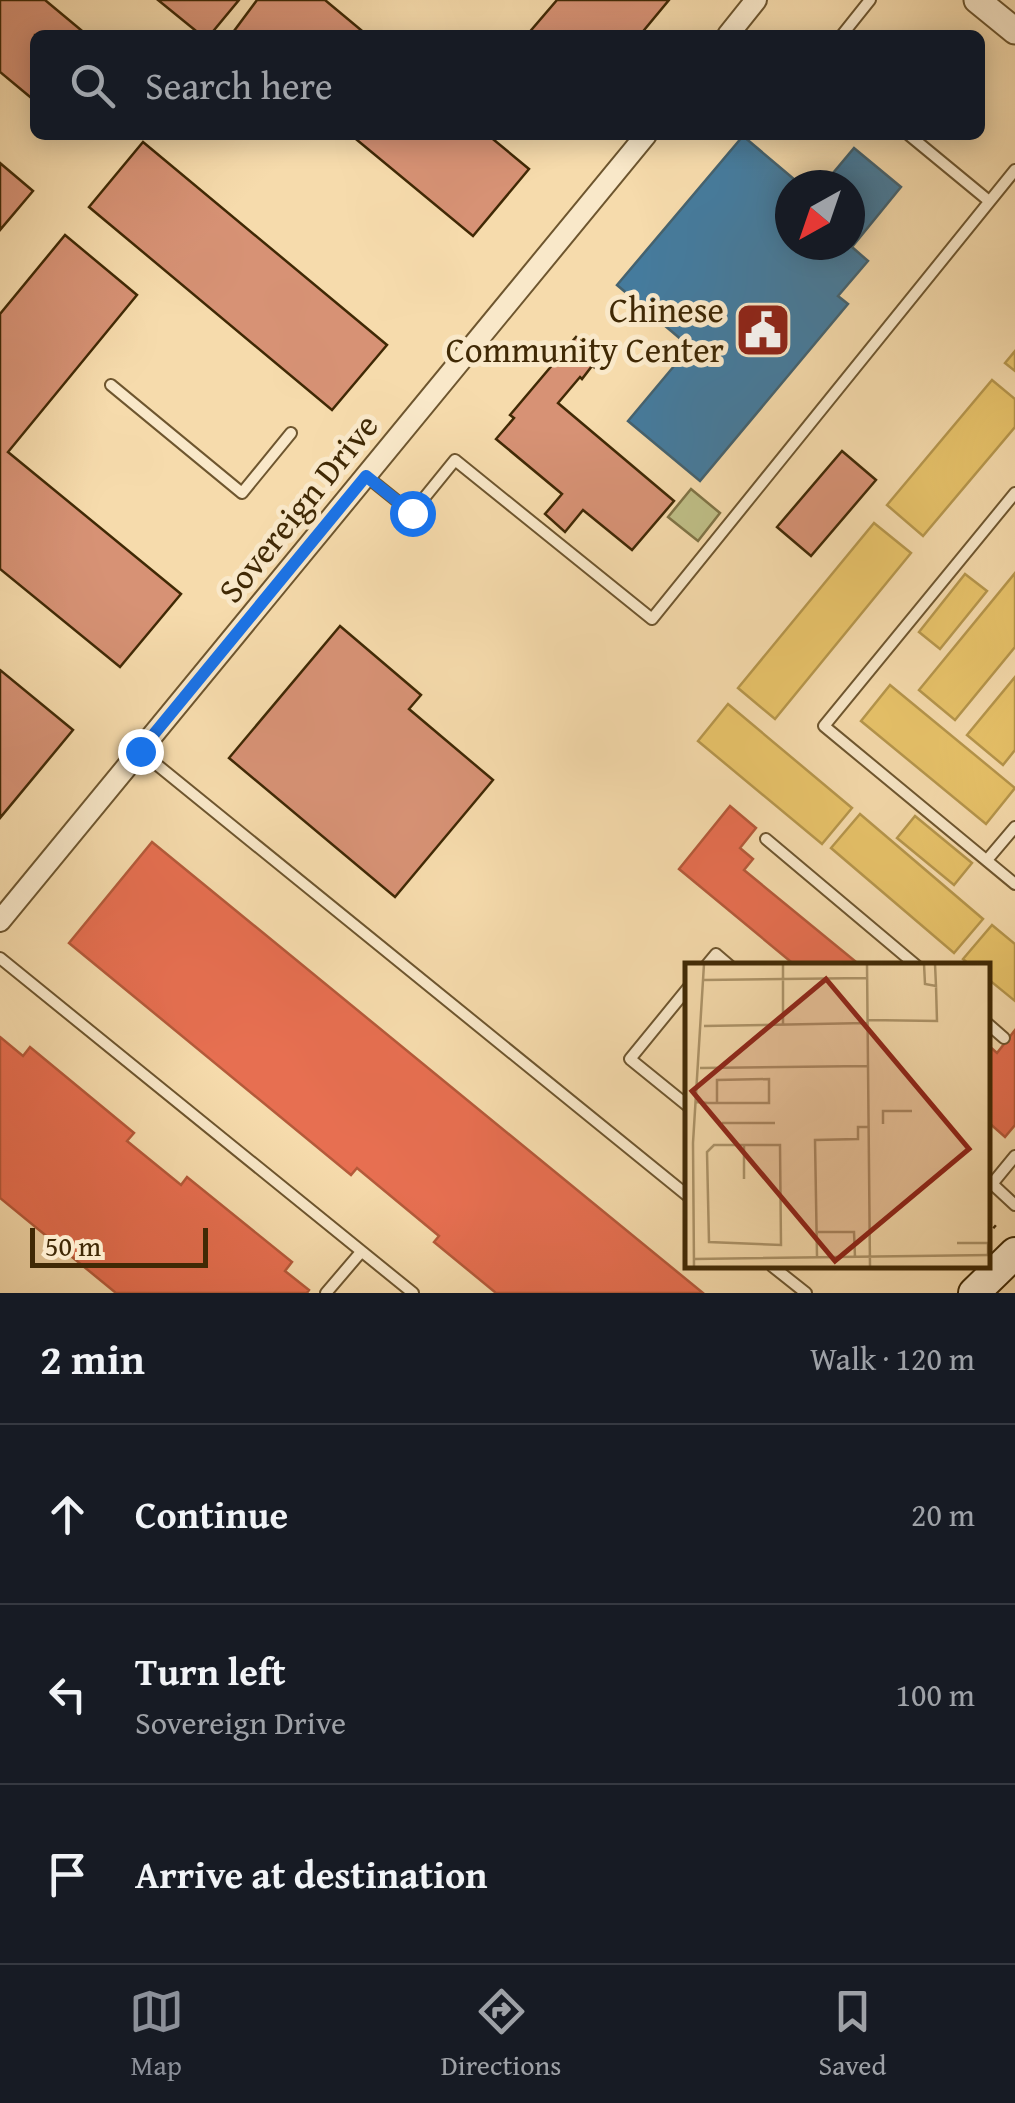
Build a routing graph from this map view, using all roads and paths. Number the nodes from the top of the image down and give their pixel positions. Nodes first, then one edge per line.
1 (756, 0) edge
2 (870, 0) edge
3 (977, 0) edge
4 (732, 30) edge
5 (846, 30) edge
6 (1015, 32) edge
7 (642, 140) edge
8 (914, 140) edge
9 (1015, 170) edge
10 (989, 201) junction
11 (111, 385) dead end
12 (291, 433) dead end
13 (366, 476) junction
14 (1014, 494) edge
15 (140, 751) junction
16 (1015, 826) edge
17 (766, 840) dead end
18 (987, 860) junction
19 (1015, 884) edge
20 (0, 921) edge
21 (0, 958) edge
22 (708, 963) edge
23 (726, 963) edge
24 (913, 963) edge
25 (685, 992) edge
26 (990, 1026) edge
27 (1004, 1038) dead end
28 (685, 1104) edge
29 (1015, 1156) edge
30 (990, 1182) edge
31 (685, 1194) edge
32 (1015, 1205) edge
33 (990, 1224) edge
34 (996, 1228) dead end
35 (361, 1252) junction
36 (1015, 1253) edge
37 (775, 1268) edge
38 (326, 1293) edge
39 (413, 1293) edge
40 (806, 1293) edge
41 (974, 1293) edge

1 - 4 street
2 - 5 lane
3 - 6 street
7 - 13 street, Sovereign Drive
8 - 10 lane
9 - 10 lane
10 - 13 lane
11 - 12 lane
13 - 15 street, Sovereign Drive
14 - 18 lane
15 - 20 street, Sovereign Drive
15 - 31 lane
16 - 18 lane
17 - 24 lane
18 - 19 lane
21 - 35 lane
22 - 23 lane
25 - 28 lane
26 - 27 lane
29 - 30 lane
30 - 32 lane
33 - 34 path
35 - 38 lane
35 - 39 lane
36 - 41 main road
37 - 40 lane

